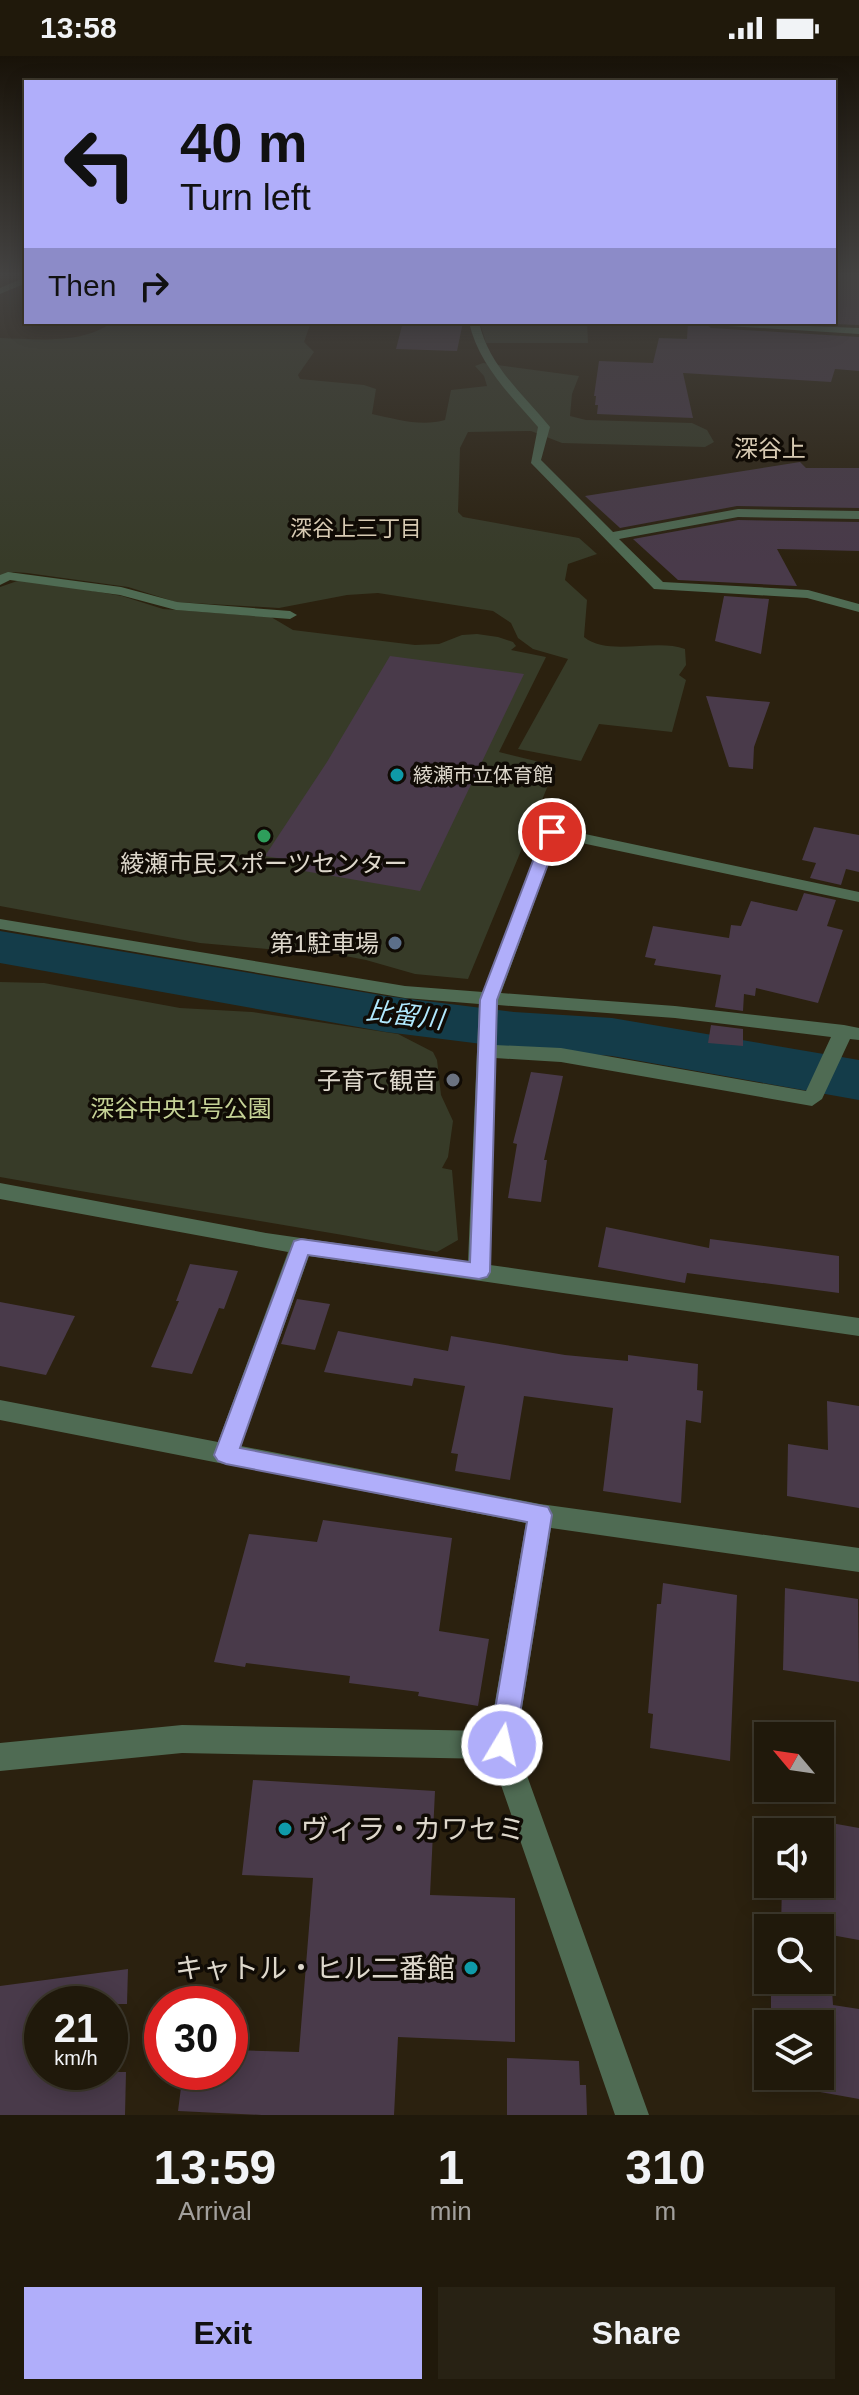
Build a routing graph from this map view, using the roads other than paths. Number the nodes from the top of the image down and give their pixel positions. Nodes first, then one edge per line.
1 (500, 372) edge
2 (859, 515) edge
3 (612, 536) junction
4 (0, 581) edge
5 (859, 608) edge
6 (290, 615) dead end
7 (859, 897) edge
8 (0, 924) edge
9 (488, 1009) junction
10 (852, 1032) edge
11 (485, 1046) junction
12 (0, 1191) edge
13 (301, 1246) junction
14 (479, 1272) junction
15 (859, 1327) edge
16 (0, 1410) edge
17 (226, 1455) junction
18 (540, 1515) junction
19 (859, 1560) edge
20 (502, 1745) junction
21 (0, 1757) edge
22 (632, 2115) edge

1 - 3 street
2 - 3 street
3 - 5 street
4 - 6 street
7 - 9 street
8 - 9 street
9 - 10 street
9 - 11 street
10 - 11 street
11 - 14 street
12 - 13 street
13 - 14 street
13 - 17 street
14 - 15 street
16 - 17 street
17 - 18 street
18 - 19 street
18 - 20 street
20 - 21 street
20 - 22 street

